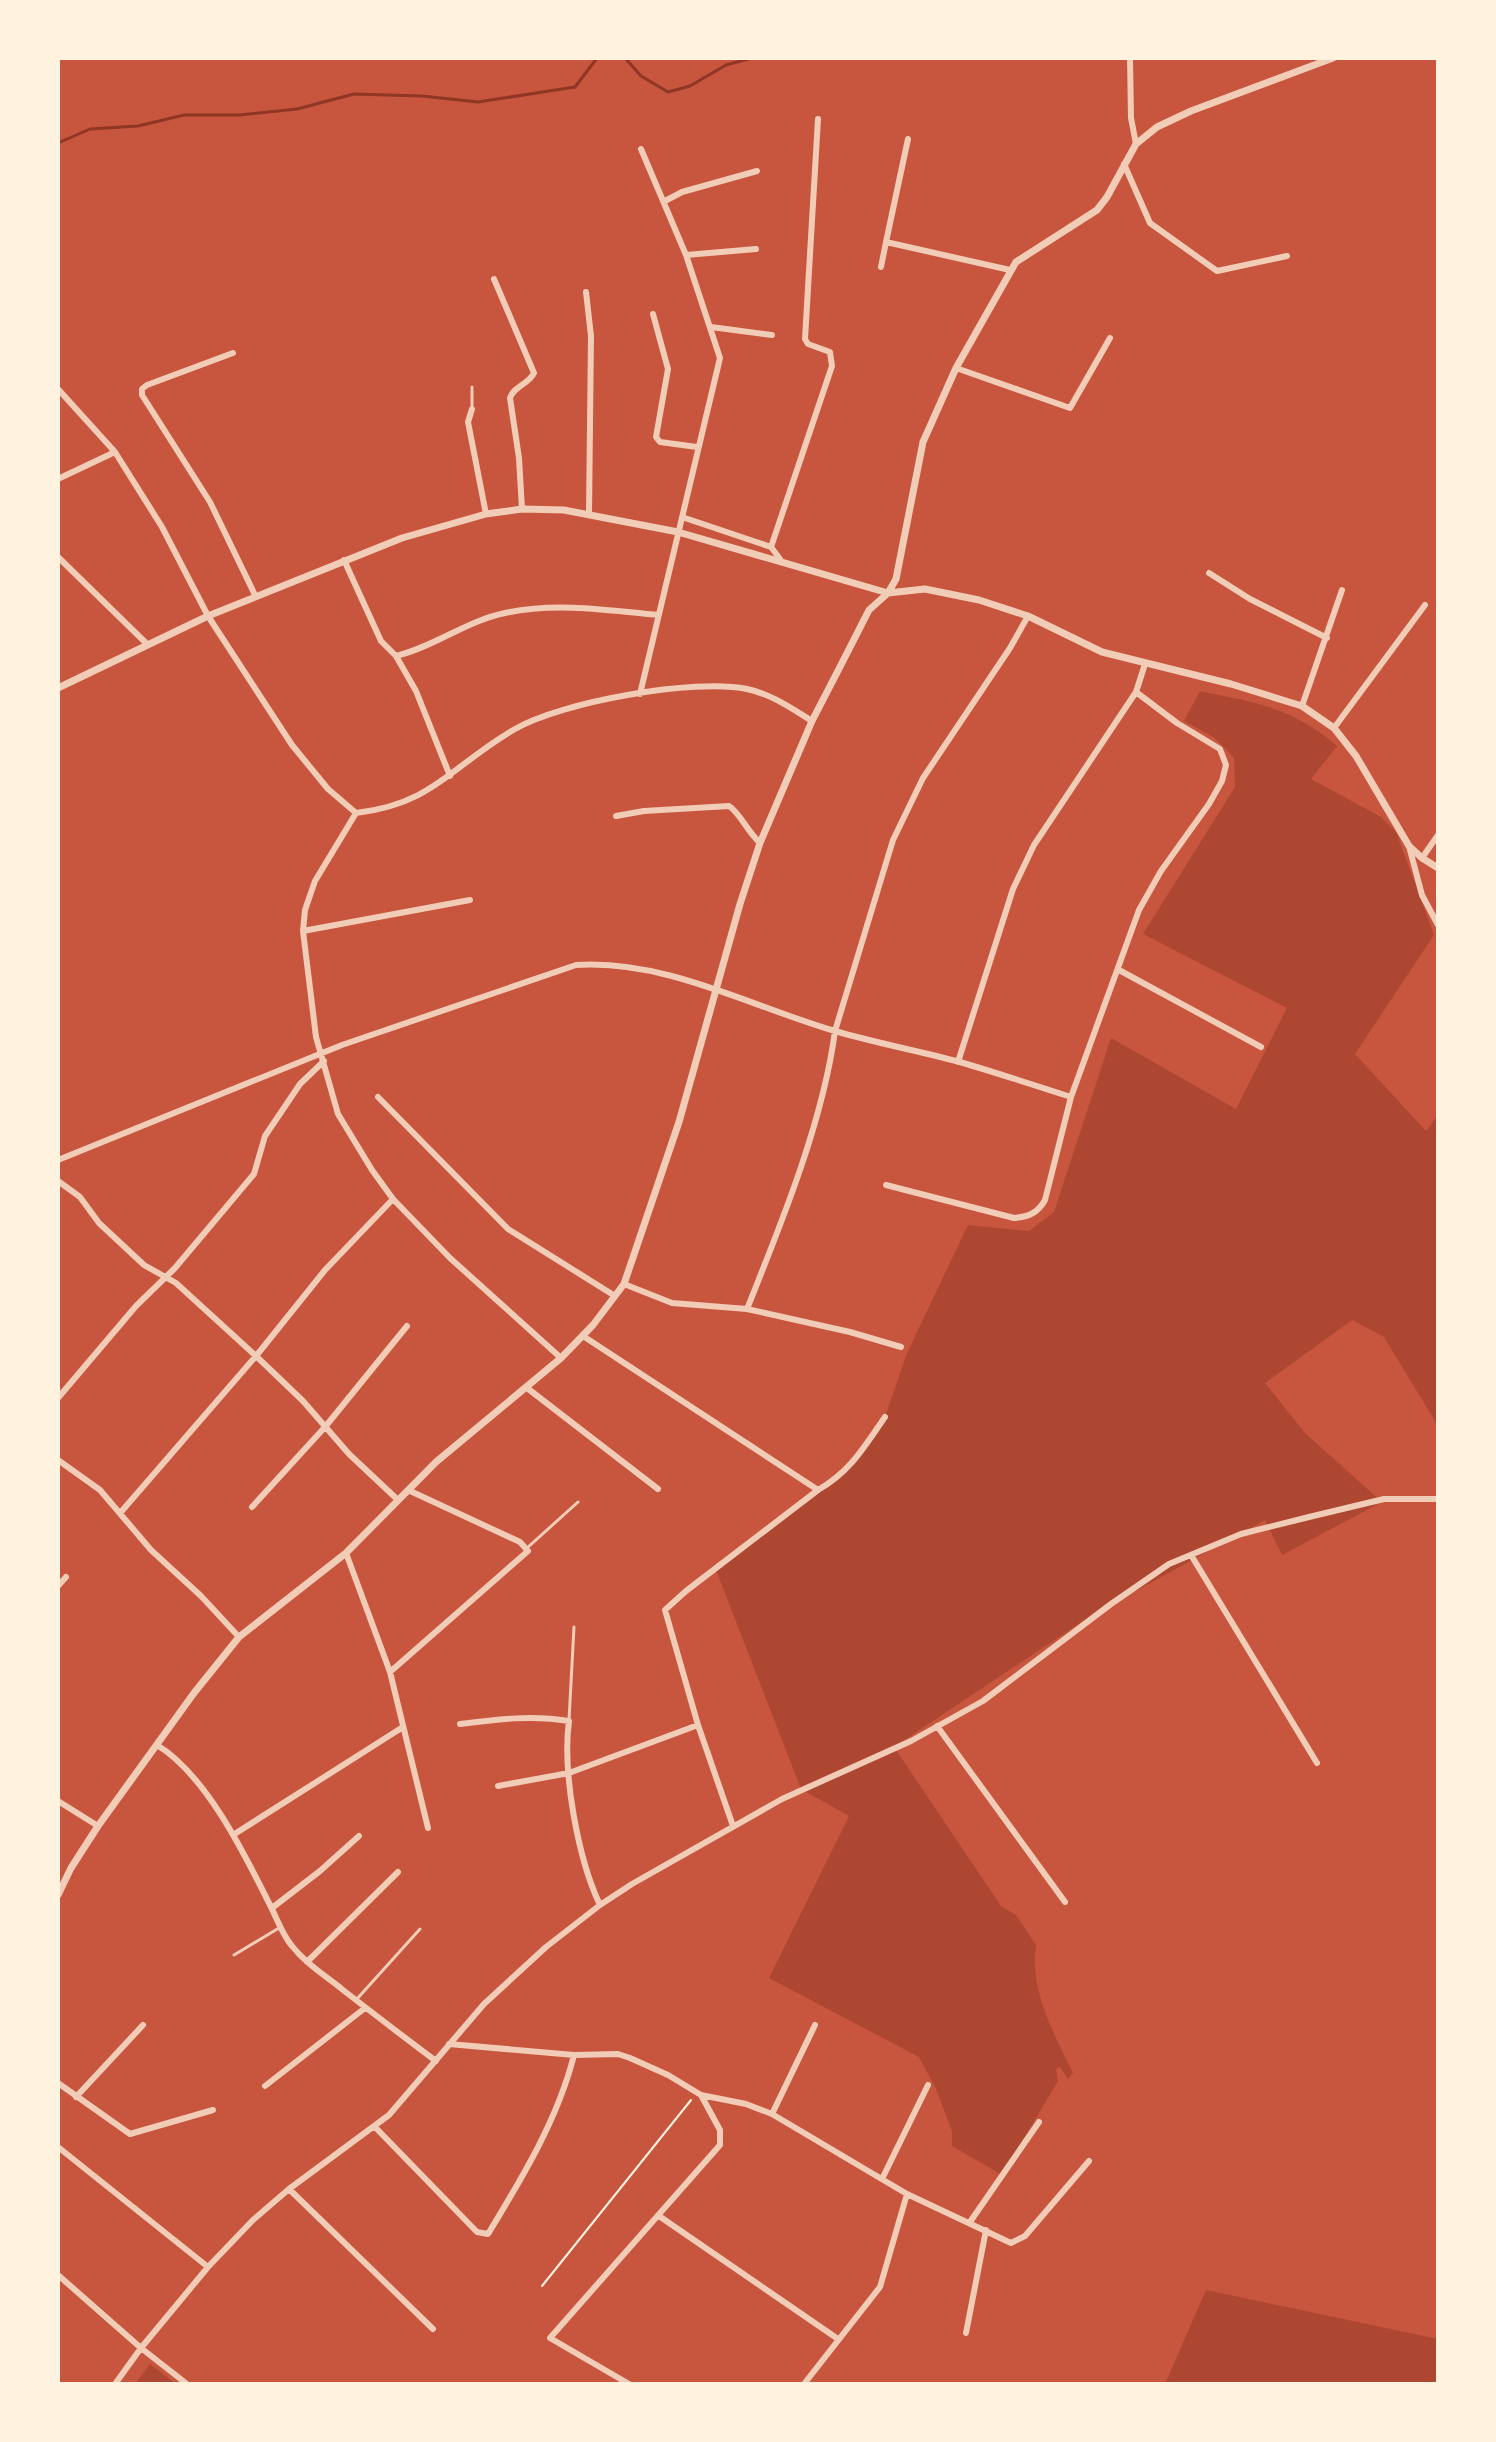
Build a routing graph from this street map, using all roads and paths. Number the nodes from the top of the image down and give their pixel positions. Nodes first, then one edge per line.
1 (1130, 58) edge
2 (1333, 58) edge
3 (818, 119) dead end
4 (908, 139) dead end
5 (1136, 144) junction
6 (641, 149) dead end
7 (1124, 164) junction
8 (757, 171) dead end
9 (665, 201) junction
10 (886, 242) junction
11 (756, 249) dead end
12 (686, 255) junction
13 (1287, 256) dead end
14 (881, 267) dead end
15 (1010, 270) junction
16 (494, 279) dead end
17 (586, 292) dead end
18 (653, 314) dead end
19 (711, 327) junction
20 (772, 335) dead end
21 (1110, 338) dead end
22 (233, 353) dead end
23 (956, 368) junction
24 (472, 387) dead end
25 (58, 389) edge
26 (472, 409) joint
27 (697, 447) junction
28 (115, 452) junction
29 (60, 478) dead end
30 (522, 509) junction
31 (589, 513) junction
32 (486, 514) junction
33 (682, 517) junction
34 (678, 532) junction
35 (771, 547) junction
36 (58, 557) edge
37 (780, 559) junction
38 (344, 560) junction
39 (1209, 573) dead end
40 (1342, 590) dead end
41 (888, 593) junction
42 (255, 595) junction
43 (1425, 605) dead end
44 (658, 615) junction
45 (208, 616) junction
46 (1028, 616) junction
47 (1327, 638) junction
48 (147, 644) junction
49 (396, 656) junction
50 (1145, 664) junction
51 (58, 688) edge
52 (1136, 692) junction
53 (640, 694) junction
54 (1302, 706) junction
55 (812, 721) junction
56 (1334, 728) junction
57 (450, 776) junction
58 (356, 813) junction
59 (616, 816) dead end
60 (1438, 835) edge
61 (760, 843) junction
62 (1409, 846) junction
63 (1422, 858) junction
64 (1438, 868) edge
65 (470, 900) dead end
66 (1438, 925) edge
67 (303, 931) junction
68 (1119, 970) junction
69 (715, 991) junction
70 (835, 1031) junction
71 (1261, 1047) dead end
72 (322, 1057) junction
73 (958, 1062) junction
74 (378, 1097) dead end
75 (1071, 1097) junction
76 (58, 1160) edge
77 (58, 1181) edge
78 (886, 1185) dead end
79 (393, 1199) junction
80 (165, 1277) junction
81 (624, 1284) junction
82 (615, 1296) junction
83 (747, 1309) junction
84 (407, 1326) dead end
85 (583, 1336) junction
86 (901, 1347) dead end
87 (256, 1356) junction
88 (561, 1358) junction
89 (527, 1388) junction
90 (58, 1398) edge
91 (885, 1417) dead end
92 (325, 1427) junction
93 (58, 1460) edge
94 (658, 1489) dead end
95 (408, 1490) junction
96 (818, 1490) junction
97 (1438, 1499) edge
98 (398, 1500) junction
99 (578, 1502) dead end
100 (252, 1507) dead end
101 (121, 1512) junction
102 (527, 1548) junction
103 (346, 1553) junction
104 (1191, 1555) junction
105 (66, 1577) dead end
106 (58, 1586) edge
107 (574, 1627) dead end
108 (239, 1637) junction
109 (390, 1672) junction
110 (569, 1721) junction
111 (460, 1724) dead end
112 (698, 1725) junction
113 (937, 1726) junction
114 (403, 1727) junction
115 (157, 1745) junction
116 (1317, 1763) dead end
117 (569, 1773) junction
118 (498, 1786) dead end
119 (58, 1801) edge
120 (98, 1826) junction
121 (733, 1826) junction
122 (428, 1828) dead end
123 (233, 1835) junction
124 (359, 1836) dead end
125 (398, 1872) dead end
126 (58, 1895) edge
127 (1065, 1902) dead end
128 (600, 1905) junction
129 (272, 1908) junction
130 (279, 1928) junction
131 (420, 1929) dead end
132 (234, 1955) dead end
133 (307, 1962) junction
134 (356, 2001) junction
135 (365, 2008) junction
136 (143, 2025) dead end
137 (815, 2025) dead end
138 (449, 2044) junction
139 (574, 2055) junction
140 (436, 2061) junction
141 (58, 2083) edge
142 (928, 2085) dead end
143 (265, 2086) dead end
144 (699, 2094) junction
145 (76, 2097) junction
146 (213, 2110) dead end
147 (772, 2114) junction
148 (1039, 2122) dead end
149 (374, 2126) junction
150 (58, 2147) edge
151 (1089, 2161) dead end
152 (882, 2179) junction
153 (289, 2189) junction
154 (907, 2194) junction
155 (659, 2216) junction
156 (970, 2222) junction
157 (986, 2230) junction
158 (208, 2267) junction
159 (58, 2275) edge
160 (542, 2286) dead end
161 (433, 2329) dead end
162 (966, 2333) dead end
163 (838, 2339) junction
164 (141, 2348) junction
165 (115, 2384) edge
166 (187, 2384) edge
167 (629, 2384) edge
168 (804, 2384) edge

1 - 5 street
2 - 5 street
3 - 35 street
4 - 10 street
5 - 7 street
6 - 9 street
7 - 13 street
7 - 15 street
8 - 9 street
9 - 12 street
10 - 14 street
10 - 15 street
11 - 12 street
12 - 19 street
15 - 23 street
16 - 30 street
17 - 31 street
18 - 27 street
19 - 20 street
19 - 27 street
21 - 23 street
22 - 42 street
23 - 41 street
24 - 26 lane
25 - 28 street
26 - 32 street
27 - 33 street
28 - 29 street
28 - 45 street
30 - 31 street
30 - 32 street
31 - 34 street
32 - 38 street
33 - 34 street
33 - 35 street
34 - 37 street
34 - 44 street
35 - 37 street
36 - 48 street
37 - 41 street
38 - 42 street
38 - 49 street
39 - 47 street
40 - 47 street
41 - 46 street
41 - 55 street
42 - 45 street
43 - 56 street
44 - 49 street
44 - 53 street
45 - 48 street
45 - 58 street
46 - 50 street
46 - 70 street
47 - 54 street
48 - 51 street
49 - 57 street
50 - 52 street
50 - 54 street
52 - 68 street
52 - 73 street
53 - 55 street
53 - 57 street
54 - 56 street
55 - 61 street
56 - 62 street
57 - 58 street
58 - 67 street
59 - 61 street
60 - 63 street
61 - 69 street
62 - 63 street
62 - 66 street
63 - 64 street
65 - 67 street
67 - 72 street
68 - 71 street
68 - 75 street
69 - 70 street
69 - 72 street
69 - 81 street
70 - 73 street
70 - 83 street
72 - 76 street
72 - 79 street
72 - 80 street
73 - 75 street
74 - 82 street
75 - 78 street
77 - 80 street
79 - 87 street
79 - 88 street
80 - 87 street
80 - 90 street
81 - 82 street
81 - 83 street
82 - 85 street
83 - 86 street
84 - 92 street
85 - 88 street
85 - 96 street
87 - 92 street
87 - 101 street
88 - 89 street
89 - 94 street
89 - 95 street
91 - 96 street
92 - 98 street
92 - 100 street
93 - 101 street
95 - 98 street
95 - 102 street
96 - 112 street
97 - 104 street
98 - 103 street
99 - 102 lane
101 - 108 street
102 - 109 street
103 - 108 street
103 - 109 street
104 - 113 street
104 - 116 street
105 - 106 street
107 - 110 lane
108 - 115 street
109 - 114 street
110 - 111 street
110 - 117 street
112 - 117 street
112 - 121 street
113 - 121 street
113 - 127 street
114 - 122 street
114 - 123 street
115 - 120 street
115 - 123 street
117 - 118 street
117 - 128 street
119 - 120 street
120 - 126 street
121 - 128 street
123 - 129 street
124 - 129 street
125 - 133 street
128 - 138 street
129 - 130 street
130 - 132 lane
130 - 133 street
131 - 134 lane
133 - 134 street
134 - 135 street
135 - 140 street
135 - 143 street
136 - 145 street
137 - 147 street
138 - 139 street
138 - 140 street
139 - 144 street
139 - 149 street
140 - 149 street
141 - 145 street
142 - 152 street
144 - 147 street
144 - 155 street
144 - 160 path
145 - 146 street
147 - 152 street
148 - 156 street
149 - 153 street
150 - 158 street
151 - 157 street
152 - 154 street
153 - 158 street
153 - 161 street
154 - 156 street
154 - 163 street
155 - 163 street
155 - 167 street
156 - 157 street
157 - 162 street
158 - 164 street
159 - 164 street
163 - 168 street
164 - 165 street
164 - 166 street

